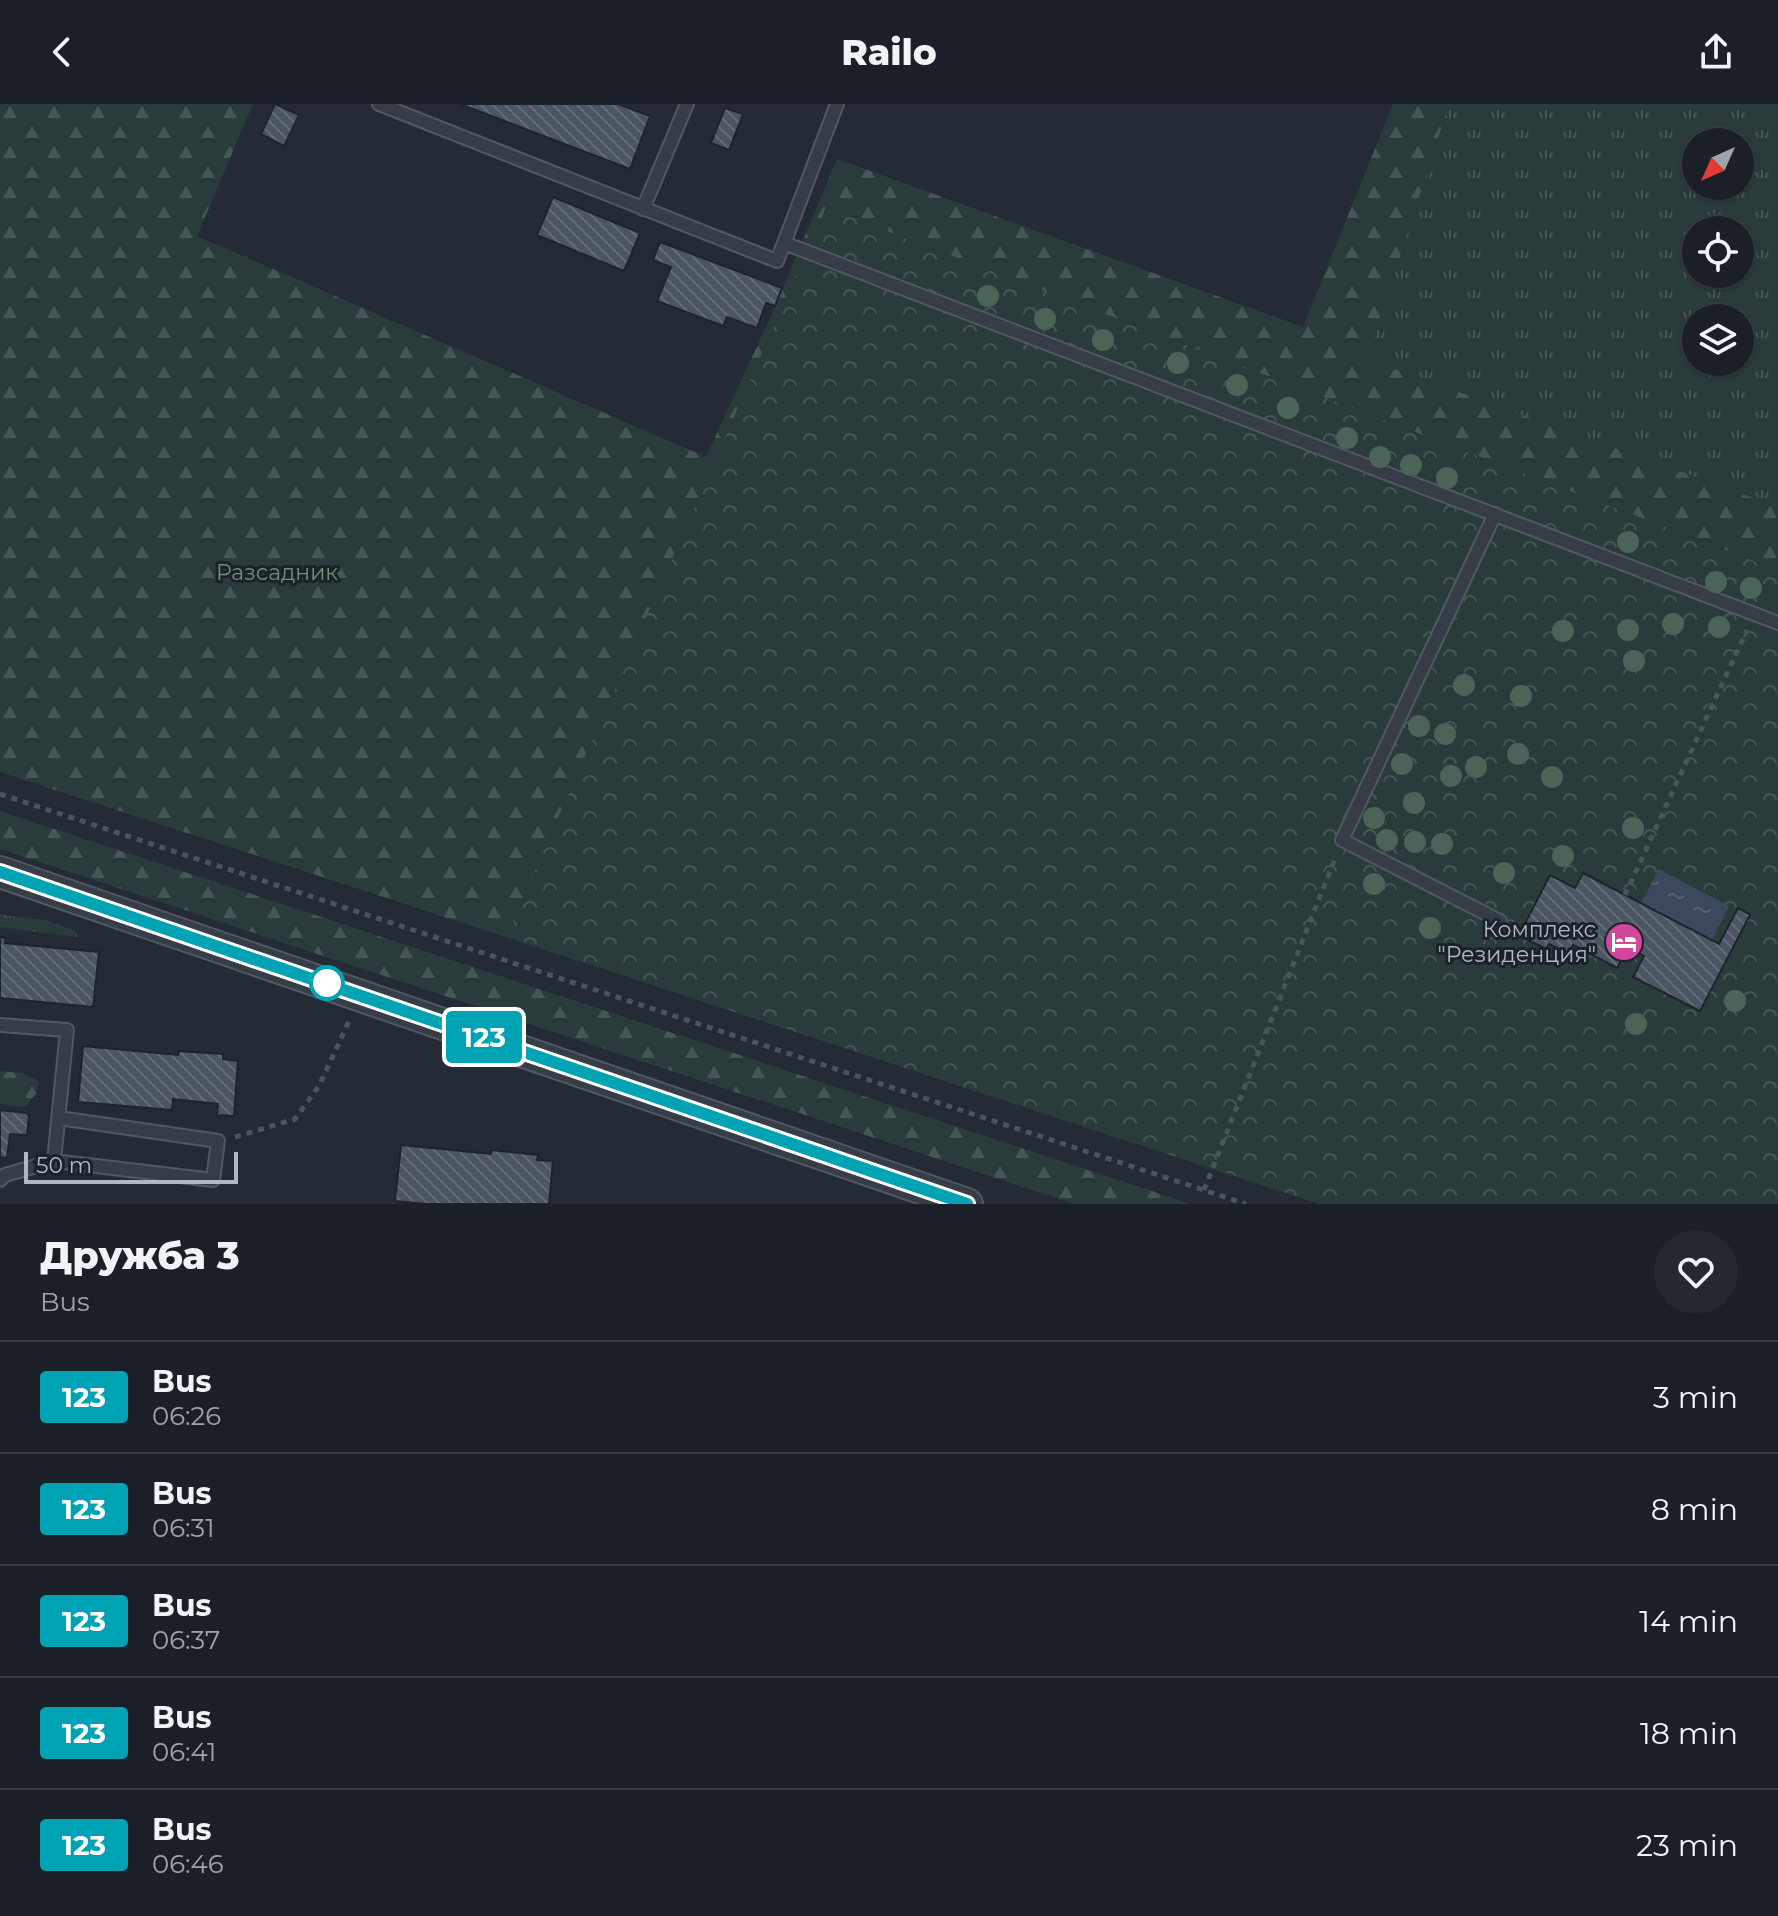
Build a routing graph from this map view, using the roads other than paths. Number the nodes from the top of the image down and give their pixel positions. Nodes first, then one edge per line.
1 (379, 104) edge
2 (687, 104) edge
3 (837, 104) edge
4 (643, 209) junction
5 (784, 243) junction
6 (1495, 514) junction
7 (1778, 623) edge
8 (0, 872) edge
9 (1500, 921) dead end
10 (0, 1025) edge
11 (59, 1118) junction
12 (54, 1161) junction
13 (0, 1180) edge
14 (967, 1204) edge

1 - 4 lane
2 - 4 lane
3 - 5 lane
4 - 5 lane
5 - 6 lane
6 - 7 lane
6 - 9 lane
8 - 14 street
10 - 11 lane
11 - 12 lane
11 - 12 lane
12 - 13 lane

